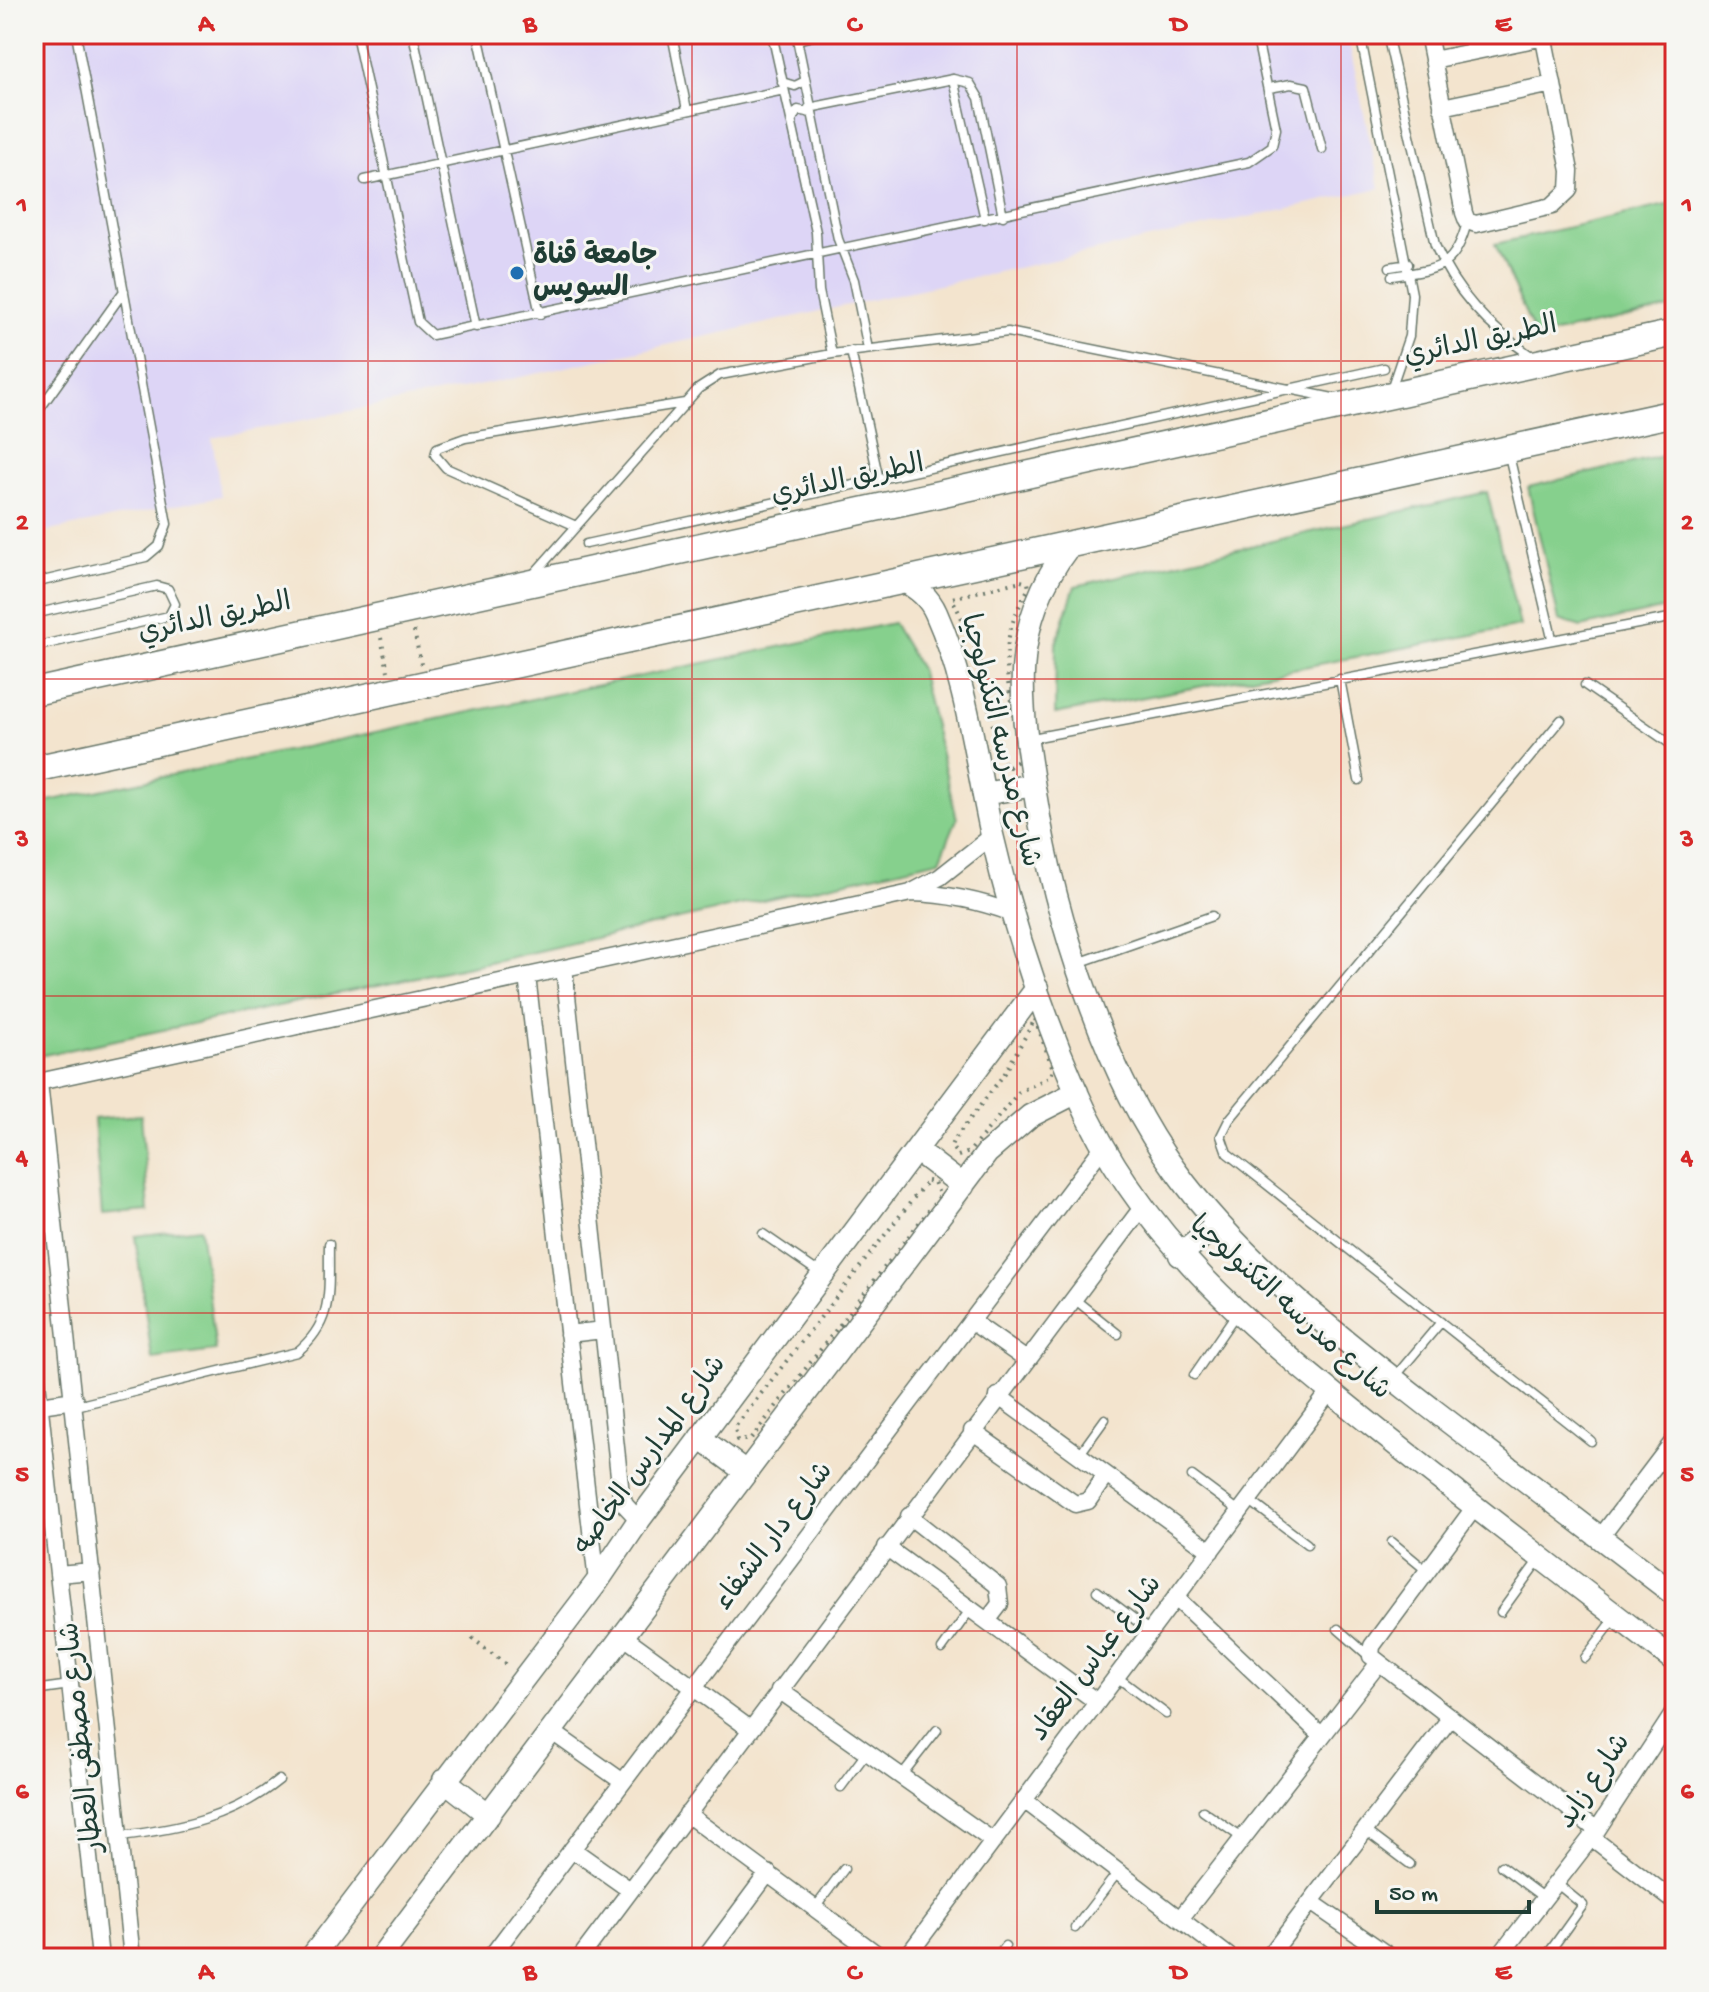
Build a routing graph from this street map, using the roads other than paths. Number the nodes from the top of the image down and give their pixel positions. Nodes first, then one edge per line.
1 (76, 34) edge
2 (356, 34) edge
3 (413, 34) edge
4 (478, 34) edge
5 (672, 34) edge
6 (772, 34) edge
7 (820, 34) edge
8 (1256, 34) edge
9 (1360, 34) edge
10 (1387, 34) edge
11 (1428, 34) edge
12 (1543, 35) edge
13 (797, 37) edge
14 (1433, 60) junction
15 (953, 79) junction
16 (805, 81) junction
17 (1553, 84) junction
18 (783, 86) junction
19 (1269, 88) junction
20 (1442, 107) junction
21 (687, 110) junction
22 (810, 111) junction
23 (791, 121) junction
24 (1322, 149) dead end
25 (503, 150) junction
26 (441, 163) junction
27 (386, 176) junction
28 (365, 180) dead end
29 (1003, 216) junction
30 (985, 219) junction
31 (1467, 221) junction
32 (841, 249) junction
33 (818, 254) junction
34 (1443, 265) junction
35 (1409, 269) junction
36 (1391, 271) dead end
37 (124, 291) junction
38 (540, 314) junction
39 (476, 327) junction
40 (1675, 333) edge
41 (868, 349) junction
42 (851, 351) junction
43 (832, 354) junction
44 (1540, 362) junction
45 (1384, 368) dead end
46 (1290, 389) junction
47 (1388, 395) junction
48 (686, 403) junction
49 (1358, 403) junction
50 (1675, 413) edge
51 (34, 417) edge
52 (1508, 450) junction
53 (879, 480) junction
54 (576, 526) junction
55 (586, 544) dead end
56 (1069, 546) junction
57 (903, 580) junction
58 (34, 583) edge
59 (524, 584) junction
60 (34, 614) edge
61 (1675, 617) edge
62 (1552, 638) junction
63 (34, 647) edge
64 (1340, 679) junction
65 (1585, 685) dead end
66 (34, 692) edge
67 (1561, 720) dead end
68 (1026, 739) junction
69 (1675, 747) edge
70 (34, 769) edge
71 (1359, 780) dead end
72 (1033, 785) junction
73 (984, 794) junction
74 (992, 836) junction
75 (911, 893) junction
76 (1012, 913) junction
77 (1212, 916) dead end
78 (1078, 963) junction
79 (564, 968) junction
80 (527, 976) junction
81 (1037, 988) junction
82 (36, 1083) edge
83 (1077, 1092) junction
84 (1102, 1148) junction
85 (916, 1150) junction
86 (963, 1186) junction
87 (1141, 1209) junction
88 (1218, 1224) junction
89 (763, 1234) dead end
90 (329, 1244) dead end
91 (1180, 1255) junction
92 (822, 1275) junction
93 (1073, 1298) junction
94 (1238, 1311) junction
95 (971, 1321) junction
96 (1441, 1322) junction
97 (603, 1330) junction
98 (568, 1334) junction
99 (1118, 1334) dead end
100 (34, 1354) edge
101 (1025, 1359) junction
102 (1194, 1375) dead end
103 (1393, 1379) junction
104 (1330, 1391) junction
105 (998, 1396) junction
106 (75, 1403) junction
107 (40, 1405) junction
108 (1105, 1419) dead end
109 (972, 1431) junction
110 (700, 1438) junction
111 (1675, 1439) edge
112 (1591, 1441) dead end
113 (1079, 1455) junction
114 (746, 1472) junction
115 (1106, 1475) junction
116 (1192, 1476) dead end
117 (1244, 1506) junction
118 (1474, 1508) junction
119 (909, 1516) junction
120 (639, 1520) junction
121 (1600, 1538) junction
122 (1392, 1542) dead end
123 (1307, 1544) dead end
124 (886, 1547) junction
125 (1211, 1551) junction
126 (1540, 1557) junction
127 (92, 1571) junction
128 (1427, 1571) junction
129 (58, 1574) junction
130 (597, 1582) junction
131 (1097, 1591) dead end
132 (1675, 1595) edge
133 (1176, 1598) junction
134 (971, 1609) junction
135 (1501, 1612) dead end
136 (1617, 1616) junction
137 (987, 1621) junction
138 (1338, 1629) dead end
139 (1150, 1631) junction
140 (623, 1636) junction
141 (942, 1649) dead end
142 (1585, 1658) dead end
143 (1675, 1661) edge
144 (1376, 1662) junction
145 (1117, 1677) junction
146 (70, 1685) junction
147 (694, 1688) junction
148 (34, 1690) edge
149 (779, 1690) junction
150 (1097, 1702) junction
151 (1675, 1711) edge
152 (1166, 1714) dead end
153 (1451, 1717) junction
154 (750, 1729) junction
155 (937, 1730) dead end
156 (551, 1731) junction
157 (1321, 1735) junction
158 (867, 1752) junction
159 (901, 1776) junction
160 (279, 1780) dead end
161 (444, 1780) junction
162 (623, 1782) junction
163 (841, 1787) dead end
164 (1024, 1800) junction
165 (1203, 1811) dead end
166 (687, 1814) junction
167 (489, 1815) junction
168 (1365, 1830) junction
169 (1594, 1834) junction
170 (120, 1836) junction
171 (1242, 1838) junction
172 (993, 1841) junction
173 (572, 1849) junction
174 (1410, 1864) dead end
175 (1501, 1866) dead end
176 (844, 1869) dead end
177 (1118, 1872) junction
178 (768, 1873) junction
179 (1556, 1883) junction
180 (630, 1890) junction
181 (1673, 1896) edge
182 (1544, 1898) junction
183 (1311, 1902) junction
184 (815, 1908) junction
185 (1180, 1919) junction
186 (1075, 1928) dead end
187 (1005, 1946) dead end
188 (913, 1956) edge
189 (582, 1957) edge
190 (100, 1958) edge
191 (132, 1958) edge
192 (311, 1958) edge
193 (380, 1958) edge
194 (490, 1958) edge
195 (705, 1958) edge
196 (882, 1958) edge
197 (996, 1958) edge
198 (1231, 1958) edge
199 (1268, 1958) edge
200 (1392, 1958) edge
201 (1498, 1958) edge
202 (1545, 1958) edge

1 - 37 lane
2 - 27 lane
3 - 26 lane
4 - 25 lane
5 - 21 lane
6 - 18 lane
7 - 13 lane
8 - 19 lane
9 - 35 lane
10 - 34 lane
11 - 14 street
12 - 14 street
12 - 17 street
13 - 16 lane
14 - 20 street
15 - 22 lane
15 - 29 lane
15 - 30 lane
16 - 18 lane
16 - 22 lane
17 - 20 street
17 - 31 street
18 - 21 lane
18 - 23 lane
19 - 24 lane
19 - 29 lane
20 - 31 street
21 - 25 lane
22 - 23 lane
22 - 32 lane
23 - 33 lane
25 - 26 lane
25 - 38 lane
26 - 27 lane
26 - 39 lane
27 - 28 lane
27 - 39 lane
29 - 30 lane
30 - 32 lane
31 - 34 lane
32 - 33 lane
32 - 41 lane
33 - 38 lane
33 - 43 lane
34 - 35 lane
34 - 44 lane
35 - 36 lane
35 - 47 lane
37 - 51 lane
37 - 58 lane
38 - 39 lane
40 - 44 main road, الطريق الدائري
41 - 42 lane
41 - 46 lane
42 - 43 lane
42 - 53 lane
43 - 48 lane
44 - 47 main road, الطريق الدائري
45 - 46 lane
46 - 49 lane
46 - 53 lane
47 - 49 main road, الطريق الدائري
48 - 54 lane
48 - 54 lane
49 - 59 main road, الطريق الدائري
50 - 52 main road
52 - 56 main road
52 - 62 lane
53 - 55 lane
54 - 59 lane
56 - 57 main road
56 - 68 street, شارع مدرسه التكنولوجيا
57 - 70 main road
57 - 73 street, شارع مدرسه التكنولوجيا
59 - 66 main road, الطريق الدائري
60 - 63 lane
61 - 62 lane
62 - 64 lane
64 - 68 lane
64 - 71 lane
65 - 69 lane
67 - 96 lane
68 - 72 street, شارع مدرسه التكنولوجيا
72 - 73 street
72 - 78 street, شارع مدرسه التكنولوجيا
73 - 74 street, شارع مدرسه التكنولوجيا
74 - 75 street
74 - 76 street, شارع مدرسه التكنولوجيا
75 - 76 street
75 - 79 street
76 - 81 street, شارع مدرسه التكنولوجيا
77 - 78 lane
78 - 88 street, شارع مدرسه التكنولوجيا
79 - 80 street
79 - 97 street
80 - 82 street
80 - 98 street
81 - 83 street, شارع مدرسه التكنولوجيا
81 - 85 street, شارع المدارس الخاصه
82 - 106 street, شارع مصطفى العطار
83 - 84 street, شارع مدرسه التكنولوجيا
83 - 86 street
84 - 87 street, شارع مدرسه التكنولوجيا
84 - 95 street, شارع دار الشفاء
85 - 86 street
85 - 92 street, شارع المدارس الخاصه
86 - 114 street
87 - 91 street, شارع مدرسه التكنولوجيا
87 - 93 street
88 - 91 street
88 - 103 street, شارع مدرسه التكنولوجيا
89 - 92 lane
90 - 106 lane
91 - 94 street, شارع مدرسه التكنولوجيا
92 - 110 street, شارع المدارس الخاصه
93 - 99 lane
93 - 101 street
94 - 102 lane
94 - 104 street, شارع مدرسه التكنولوجيا
95 - 101 street
95 - 147 street, شارع دار الشفاء
96 - 103 lane
96 - 112 lane
97 - 98 street
97 - 120 street
98 - 130 street
100 - 107 street, شارع مصطفى العطار
101 - 105 street
103 - 121 street, شارع مدرسه التكنولوجيا
104 - 117 street, شارع عباس العقاد
104 - 118 street, شارع مدرسه التكنولوجيا
105 - 109 street
105 - 113 street
106 - 107 street
106 - 127 street, شارع مصطفى العطار
107 - 129 street, شارع مصطفى العطار
108 - 113 lane
109 - 115 street
109 - 119 street
110 - 114 street
110 - 120 street, شارع المدارس الخاصه
111 - 121 street
113 - 115 street
114 - 140 street
115 - 125 street
116 - 117 lane
117 - 123 lane
117 - 125 street, شارع عباس العقاد
118 - 126 street, شارع مدرسه التكنولوجيا
118 - 128 street
119 - 124 street
119 - 137 street
120 - 130 street, شارع المدارس الخاصه
121 - 132 street, شارع مدرسه التكنولوجيا
122 - 128 lane
124 - 134 street
124 - 149 street
125 - 133 street, شارع عباس العقاد
126 - 135 lane
126 - 136 street, شارع مدرسه التكنولوجيا
127 - 129 street
127 - 170 street, شارع مصطفى العطار
128 - 144 street
129 - 146 street, شارع مصطفى العطار
130 - 161 street, شارع المدارس الخاصه
131 - 139 lane
133 - 139 street, شارع عباس العقاد
133 - 157 street
134 - 137 street
134 - 141 lane
136 - 142 lane
136 - 143 street, شارع مدرسه التكنولوجيا
137 - 150 street
138 - 144 lane
139 - 145 street, شارع عباس العقاد
140 - 147 street
140 - 156 street
144 - 153 street
144 - 157 street
145 - 150 street, شارع عباس العقاد
145 - 152 lane
146 - 148 lane
146 - 190 street, شارع مصطفى العطار
147 - 154 street
147 - 162 street, شارع دار الشفاء
149 - 154 street
149 - 158 street
150 - 164 street, شارع عباس العقاد
151 - 169 street, شارع زايد
153 - 168 street
153 - 169 street
154 - 166 street
155 - 159 lane
156 - 162 street
156 - 167 street
157 - 171 street
158 - 159 street
158 - 163 lane
159 - 172 street
160 - 170 lane
161 - 167 street
161 - 192 street, شارع المدارس الخاصه
162 - 173 street, شارع دار الشفاء
164 - 172 street, شارع عباس العقاد
164 - 177 street
165 - 171 lane
166 - 178 street
166 - 180 street
167 - 193 street
168 - 174 lane
168 - 183 street
169 - 179 street, شارع زايد
169 - 181 street
170 - 191 street, شارع مصطفى العطار
171 - 185 street
172 - 188 street, شارع عباس العقاد
173 - 180 street
173 - 194 street, شارع دار الشفاء
175 - 182 lane
176 - 184 lane
177 - 185 street
177 - 186 lane
178 - 184 street
178 - 195 street
179 - 182 street, شارع زايد
179 - 202 lane
180 - 189 street
182 - 201 street, شارع زايد
183 - 199 street
183 - 200 street
184 - 196 street
185 - 198 street
187 - 197 lane

